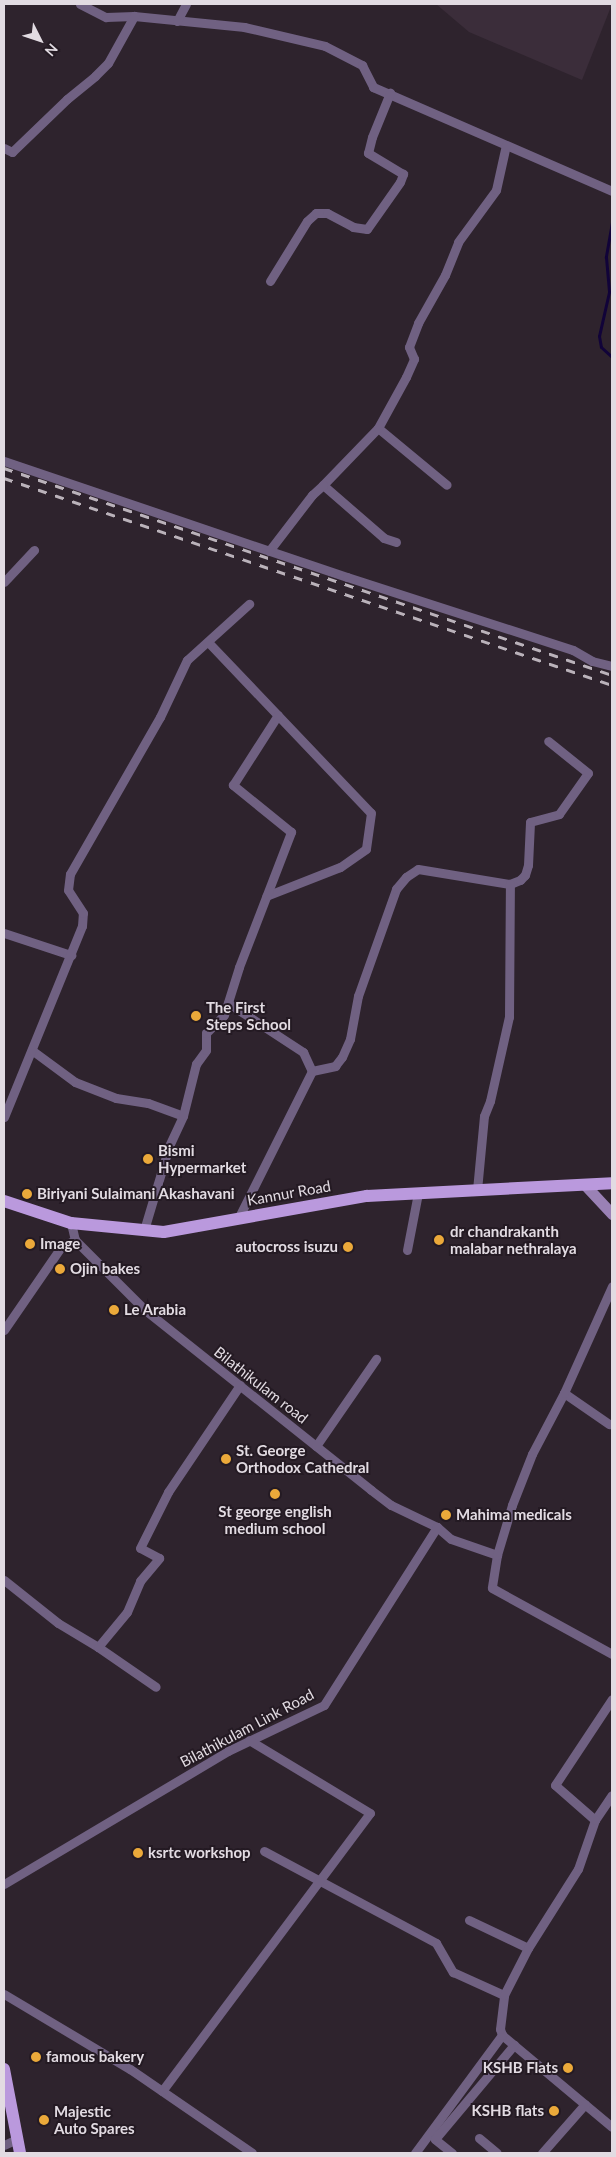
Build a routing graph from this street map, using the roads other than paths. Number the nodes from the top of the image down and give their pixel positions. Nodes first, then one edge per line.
1 (80, 4) edge
2 (186, 4) edge
3 (134, 16) junction
4 (177, 21) junction
5 (390, 93) junction
6 (506, 144) junction
7 (4, 148) edge
8 (612, 191) edge
9 (270, 281) dead end
10 (378, 428) junction
11 (4, 461) edge
12 (323, 486) junction
13 (447, 486) dead end
14 (396, 542) dead end
15 (34, 550) dead end
16 (270, 551) junction
17 (4, 582) edge
18 (249, 604) dead end
19 (208, 642) junction
20 (612, 666) edge
21 (278, 715) junction
22 (548, 741) dead end
23 (510, 884) junction
24 (266, 896) junction
25 (4, 933) edge
26 (70, 955) junction
27 (228, 1002) junction
28 (32, 1051) junction
29 (312, 1071) junction
30 (183, 1116) junction
31 (4, 1117) edge
32 (612, 1183) edge
33 (585, 1185) junction
34 (478, 1190) junction
35 (418, 1193) junction
36 (4, 1201) edge
37 (612, 1214) edge
38 (238, 1219) junction
39 (71, 1223) junction
40 (144, 1230) junction
41 (76, 1240) junction
42 (408, 1250) dead end
43 (612, 1286) edge
44 (4, 1330) edge
45 (376, 1359) dead end
46 (240, 1385) junction
47 (564, 1393) junction
48 (609, 1424) dead end
49 (316, 1446) junction
50 (437, 1528) junction
51 (497, 1555) junction
52 (4, 1580) edge
53 (98, 1648) junction
54 (612, 1654) edge
55 (156, 1687) dead end
56 (612, 1699) edge
57 (249, 1740) junction
58 (612, 1794) edge
59 (595, 1820) junction
60 (264, 1851) dead end
61 (318, 1880) junction
62 (4, 1884) edge
63 (469, 1920) dead end
64 (528, 1948) junction
65 (4, 1994) edge
66 (504, 1995) junction
67 (502, 2035) junction
68 (514, 2045) junction
69 (4, 2069) edge
70 (162, 2091) junction
71 (584, 2104) junction
72 (612, 2127) edge
73 (480, 2138) dead end
74 (17, 2139) junction
75 (4, 2145) edge
76 (20, 2153) edge
77 (252, 2153) edge
78 (415, 2153) edge
79 (452, 2153) edge
80 (498, 2153) edge
81 (542, 2153) edge

1 - 3 street
2 - 4 street
3 - 4 street
3 - 7 street
4 - 5 street
5 - 6 street
5 - 9 street
6 - 8 street
6 - 10 street
10 - 12 street
10 - 13 street
11 - 16 street
12 - 14 street
12 - 16 street
15 - 17 street
16 - 20 street
18 - 19 street
19 - 21 street
19 - 26 street
21 - 24 street
21 - 24 street
22 - 23 street
23 - 29 street
23 - 34 street
24 - 27 street
25 - 26 street
26 - 28 street
27 - 29 street
27 - 30 street
28 - 30 street
28 - 31 street
29 - 38 street
30 - 40 street
32 - 33 main road, Kannur Road
33 - 34 main road, Kannur Road
33 - 37 street
34 - 35 main road, Kannur Road
35 - 38 main road, Kannur Road
35 - 42 street
36 - 39 main road, Kannur Road
38 - 40 main road, Kannur Road
39 - 40 main road, Kannur Road
39 - 41 street, Bilathikulam road
41 - 44 street
41 - 46 street, Bilathikulam road
43 - 47 street
45 - 49 street
46 - 49 street, Bilathikulam road
46 - 53 street
47 - 48 street
47 - 51 street
49 - 50 street, Bilathikulam road
50 - 51 street, Bilathikulam road
50 - 57 street, Bilathikulam Link Road
51 - 54 street
52 - 53 street
53 - 55 street
56 - 59 street
57 - 61 street
57 - 62 street, Bilathikulam Link Road
58 - 59 street
59 - 64 street
60 - 61 street
61 - 66 street
61 - 70 street
63 - 64 street
64 - 66 street
65 - 70 street
66 - 67 street
67 - 68 street
67 - 78 street
68 - 71 street
68 - 79 street
69 - 74 main road
70 - 77 street
71 - 72 street
71 - 81 street
73 - 80 street
74 - 75 street
74 - 76 main road

